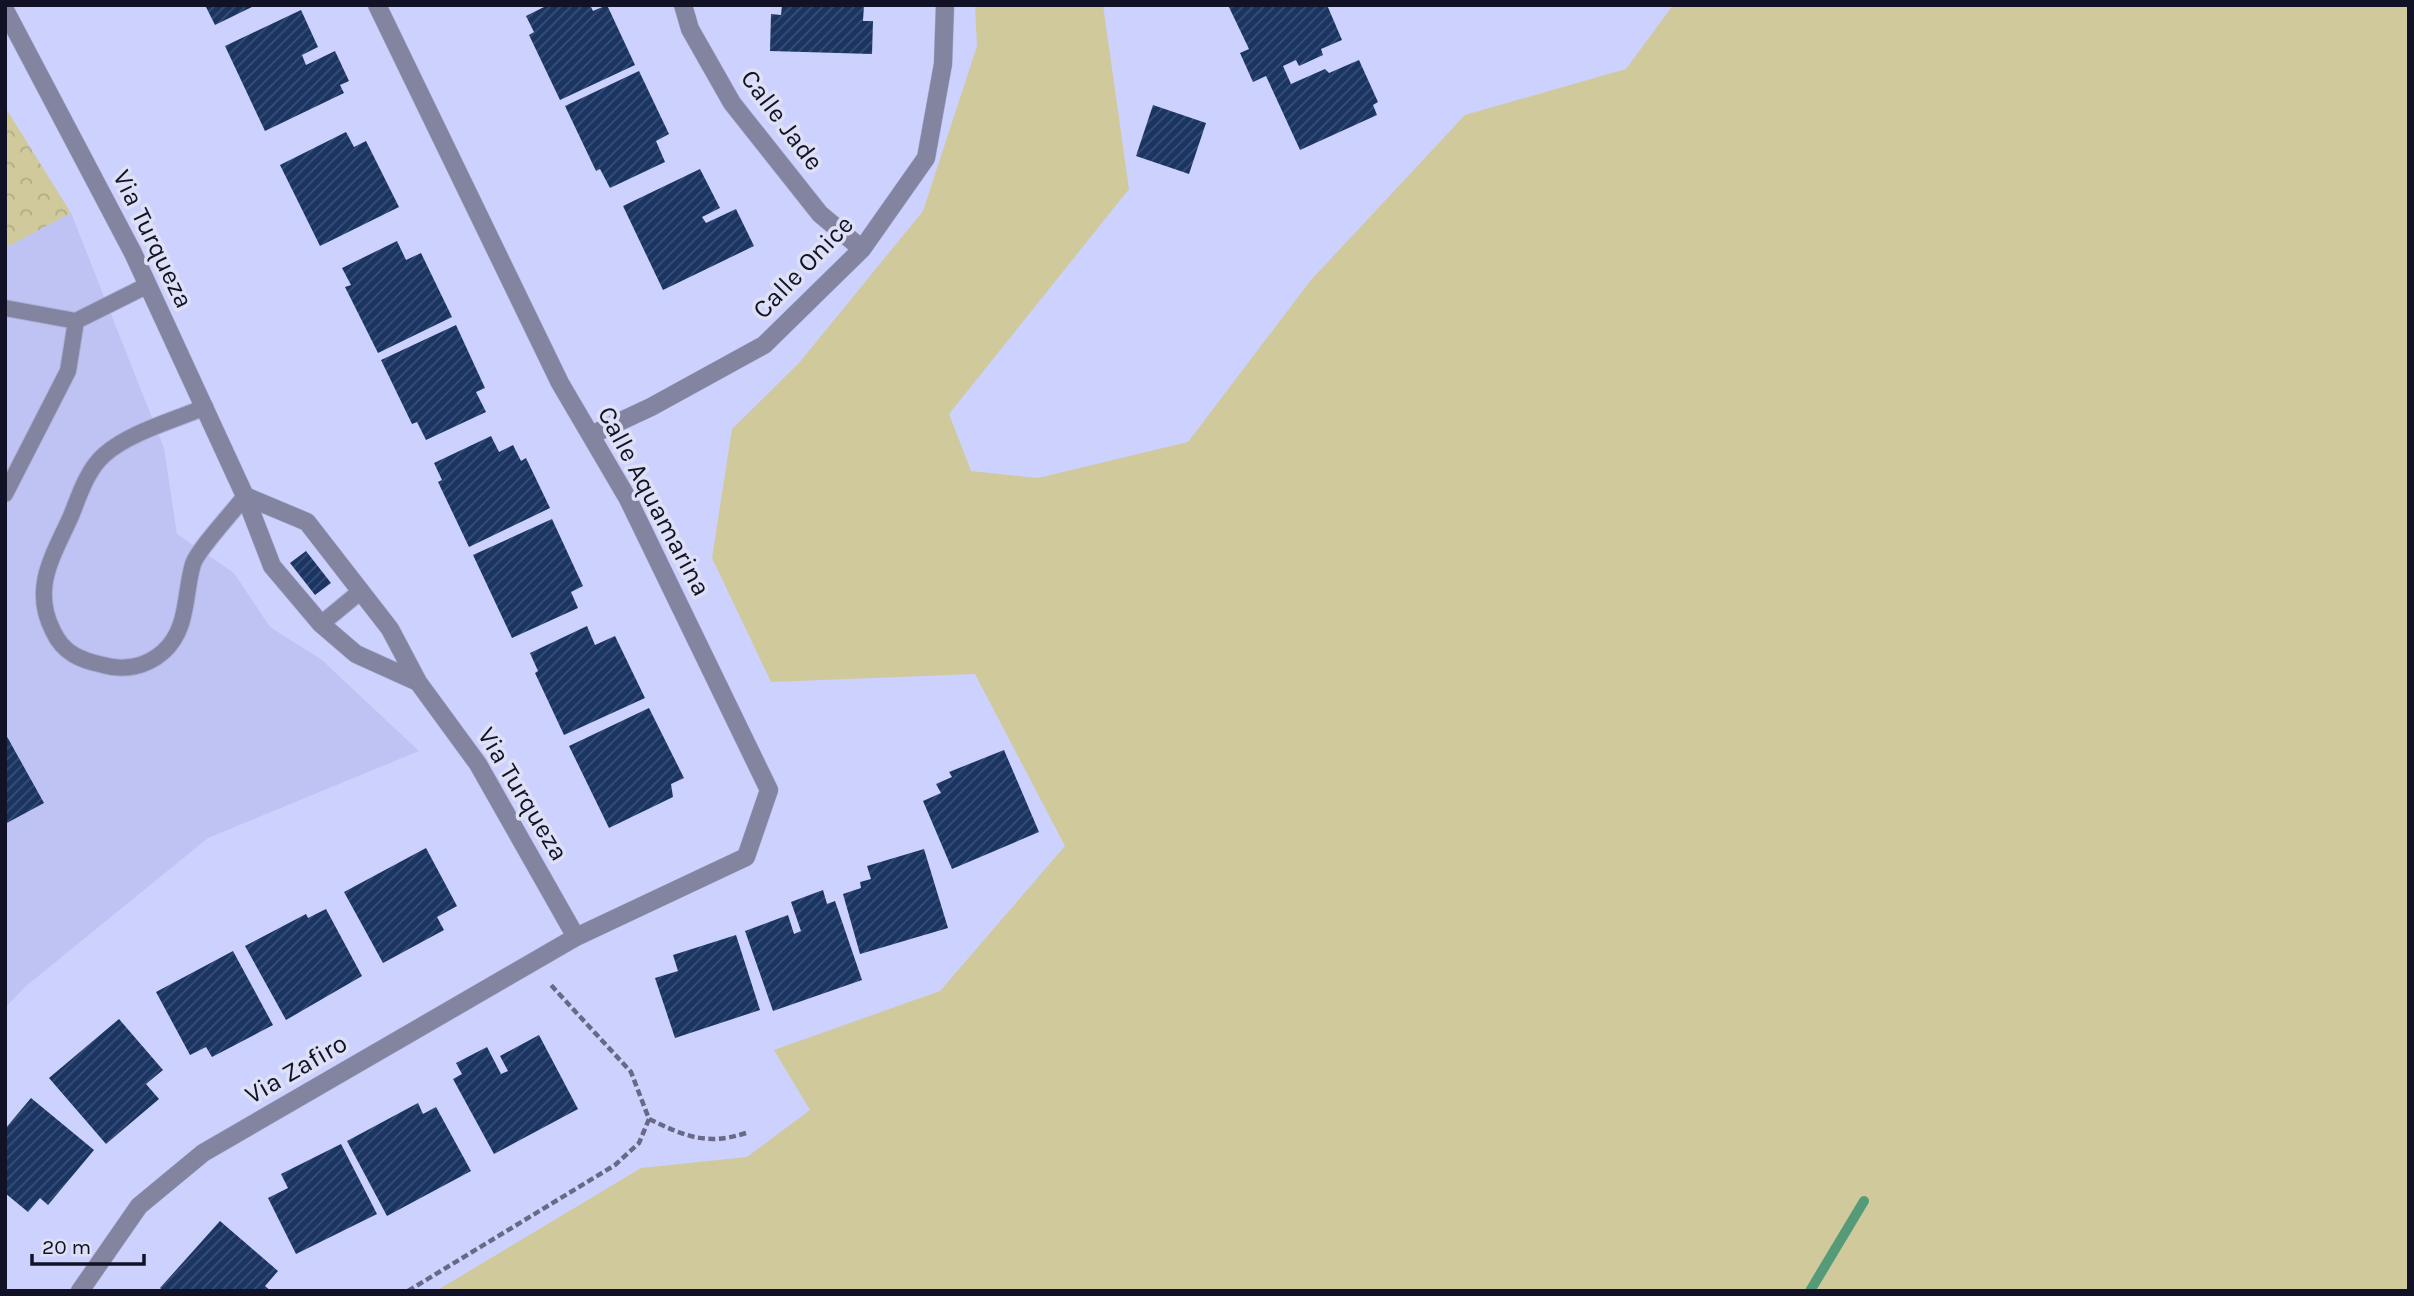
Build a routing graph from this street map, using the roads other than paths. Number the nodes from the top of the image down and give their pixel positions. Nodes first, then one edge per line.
1 (377, 5) edge
2 (684, 5) edge
3 (945, 5) edge
4 (5, 10) edge
5 (862, 250) junction
6 (148, 285) junction
7 (5, 309) edge
8 (76, 321) junction
9 (205, 407) junction
10 (591, 435) junction
11 (5, 494) edge
12 (245, 496) junction
13 (360, 592) junction
14 (321, 624) junction
15 (418, 682) junction
16 (576, 937) junction
17 (80, 1291) edge

1 - 10 street, Calle Aquamarina
2 - 5 street, Calle Jade
3 - 5 street, Calle Onice
4 - 6 street, Via Turqueza
5 - 10 street, Calle Onice
6 - 8 lane
6 - 9 street, Via Turqueza
7 - 8 lane
8 - 11 lane
9 - 12 street, Via Turqueza
9 - 12 lane
10 - 16 street, Calle Aquamarina
12 - 13 street, Via Turqueza
12 - 14 street, Via Turqueza
13 - 14 lane
13 - 15 street, Via Turqueza
14 - 15 street, Via Turqueza
15 - 16 street, Via Turqueza
16 - 17 street, Via Zafiro

